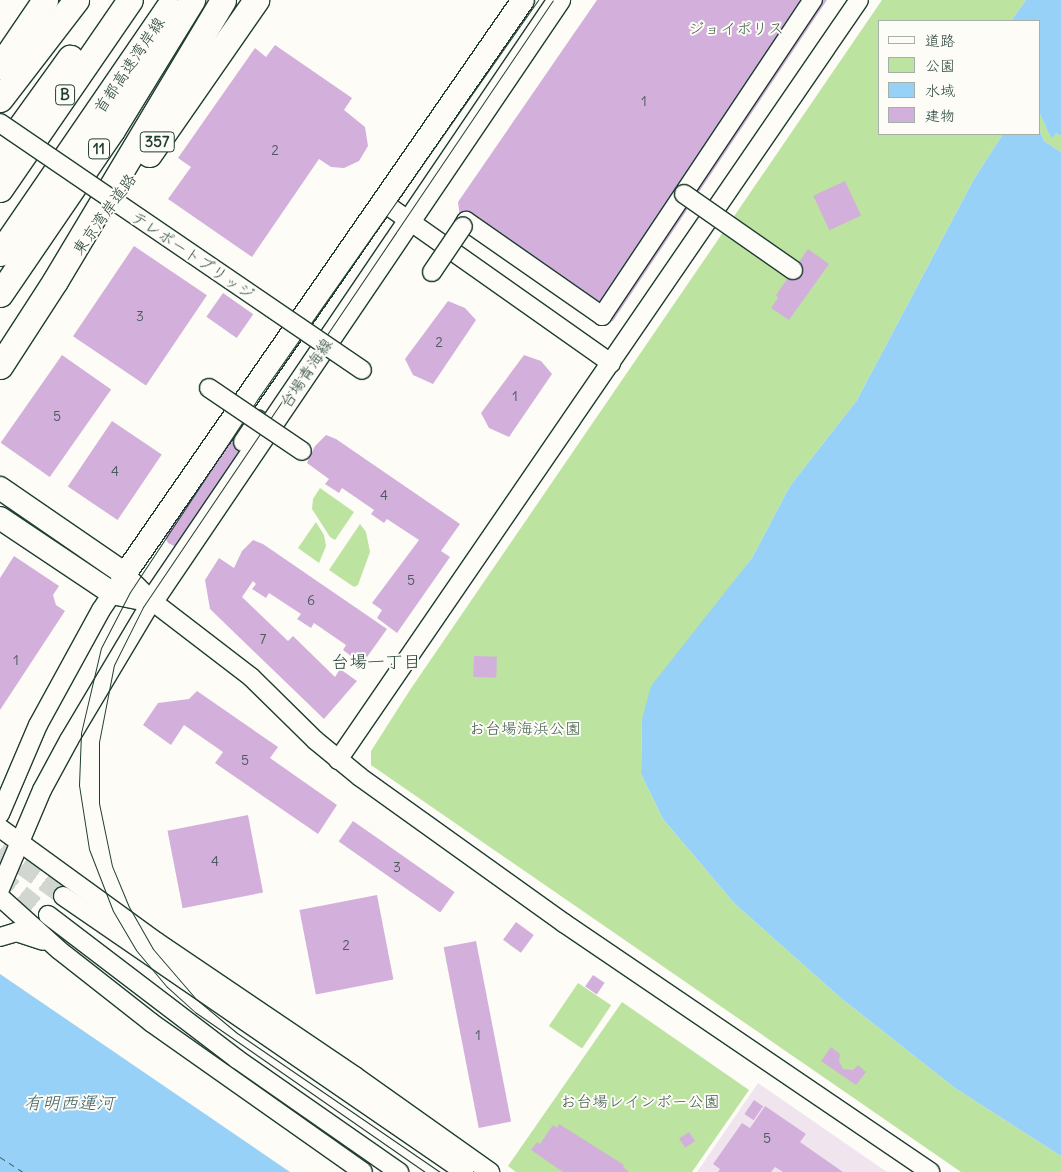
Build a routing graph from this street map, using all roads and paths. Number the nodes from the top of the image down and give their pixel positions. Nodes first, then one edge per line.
1 (45, 0) edge
2 (76, 0) edge
3 (114, 0) edge
4 (130, 0) edge
5 (174, 0) edge
6 (192, 0) edge
7 (223, 0) edge
8 (256, 0) edge
9 (523, 0) edge
10 (559, 0) edge
11 (813, 0) edge
12 (859, 0) edge
13 (0, 66) edge
14 (0, 100) edge
15 (0, 123) edge
16 (0, 155) edge
17 (0, 189) edge
18 (684, 194) junction
19 (384, 203) junction
20 (409, 221) junction
21 (0, 253) edge
22 (793, 270) dead end
23 (432, 272) dead end
24 (55, 281) junction
25 (0, 294) edge
26 (611, 363) junction
27 (0, 366) edge
28 (362, 370) dead end
29 (209, 388) dead end
30 (258, 420) junction
31 (243, 442) dead end
32 (302, 451) dead end
33 (0, 488) edge
34 (0, 518) edge
35 (125, 574) junction
36 (112, 593) junction
37 (152, 601) junction
38 (338, 760) junction
39 (0, 814) edge
40 (0, 828) edge
41 (19, 841) junction
42 (0, 889) edge
43 (63, 896) tunnel mouth
44 (0, 897) edge
45 (48, 915) tunnel mouth
46 (0, 937) edge
47 (59, 950) junction
48 (288, 1052) junction
49 (364, 1172) edge
50 (398, 1172) edge
51 (464, 1172) edge
52 (480, 1172) edge
53 (490, 1172) edge
54 (930, 1172) edge

1 - 13 highway
2 - 14 highway
3 - 16 highway
4 - 17 highway, B
5 - 21 highway, 首都高速湾岸線 / B
6 - 25 highway, 11
7 - 24 highway, 東京湾岸道路 / 357
8 - 24 highway, 東京湾岸道路 / 357
9 - 19 main road, 台場青海線
10 - 20 main road, 台場青海線
11 - 18 street
12 - 26 street
15 - 28 street, テレポートブリッジ, bridge
18 - 22 street, bridge
18 - 23 street, bridge
19 - 20 street
19 - 35 main road, 台場青海線
20 - 26 street
20 - 37 main road, 台場青海線
24 - 27 highway, 東京湾岸道路 / 357
26 - 38 street
29 - 30 street, bridge
30 - 31 street
30 - 32 street, bridge
33 - 35 main road
34 - 36 main road
35 - 36 street
35 - 37 street
36 - 37 main road
36 - 39 street
37 - 38 street
37 - 41 street
38 - 54 street
40 - 41 street
41 - 42 street
41 - 53 street
43 - 48 street
44 - 47 street
45 - 50 street
46 - 47 street
47 - 49 street
48 - 51 street
48 - 52 street

